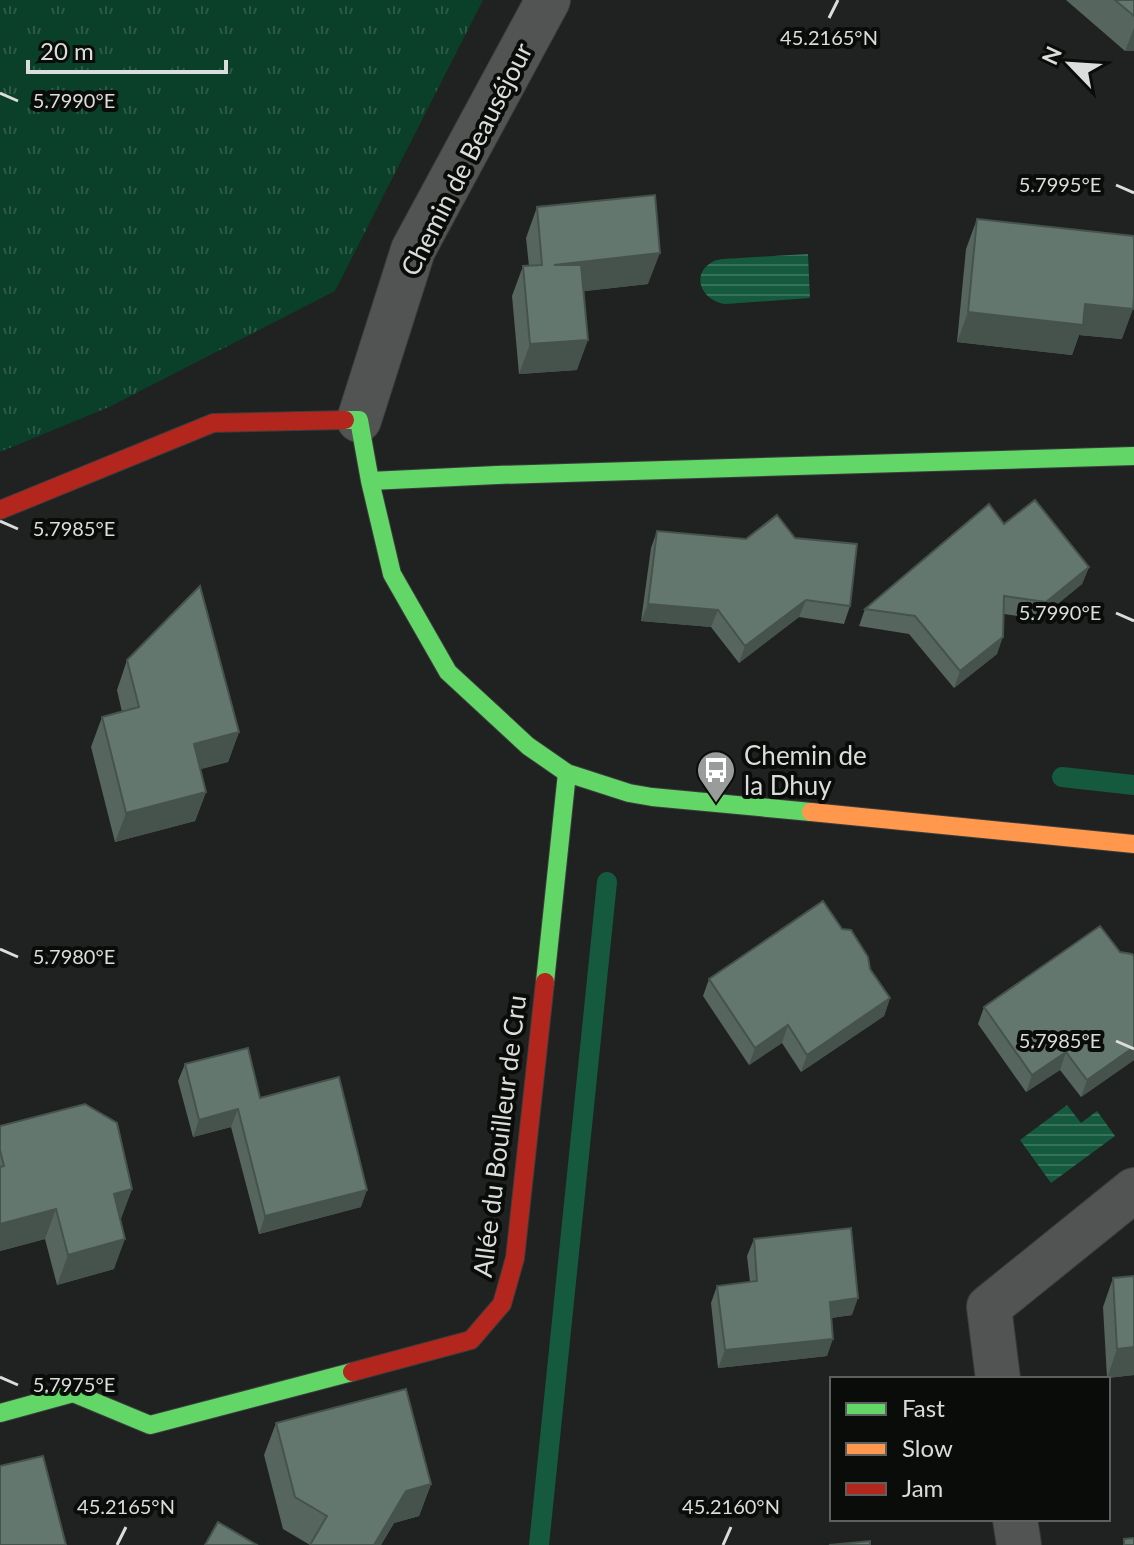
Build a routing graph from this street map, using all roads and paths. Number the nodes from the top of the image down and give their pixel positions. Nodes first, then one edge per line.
1 (548, 0) edge
2 (359, 420) junction
3 (1134, 456) edge
4 (370, 481) junction
5 (0, 510) edge
6 (567, 773) junction
7 (1134, 844) edge
8 (1134, 1190) edge
9 (998, 1377) edge
10 (0, 1413) edge
11 (1015, 1521) edge
12 (1019, 1545) edge

1 - 2 street, Chemin de Beauséjour
2 - 4 street
2 - 5 street
3 - 4 street
4 - 6 street
6 - 7 street
6 - 10 street, Allée du Bouilleur de Cru
8 - 9 street
11 - 12 street

